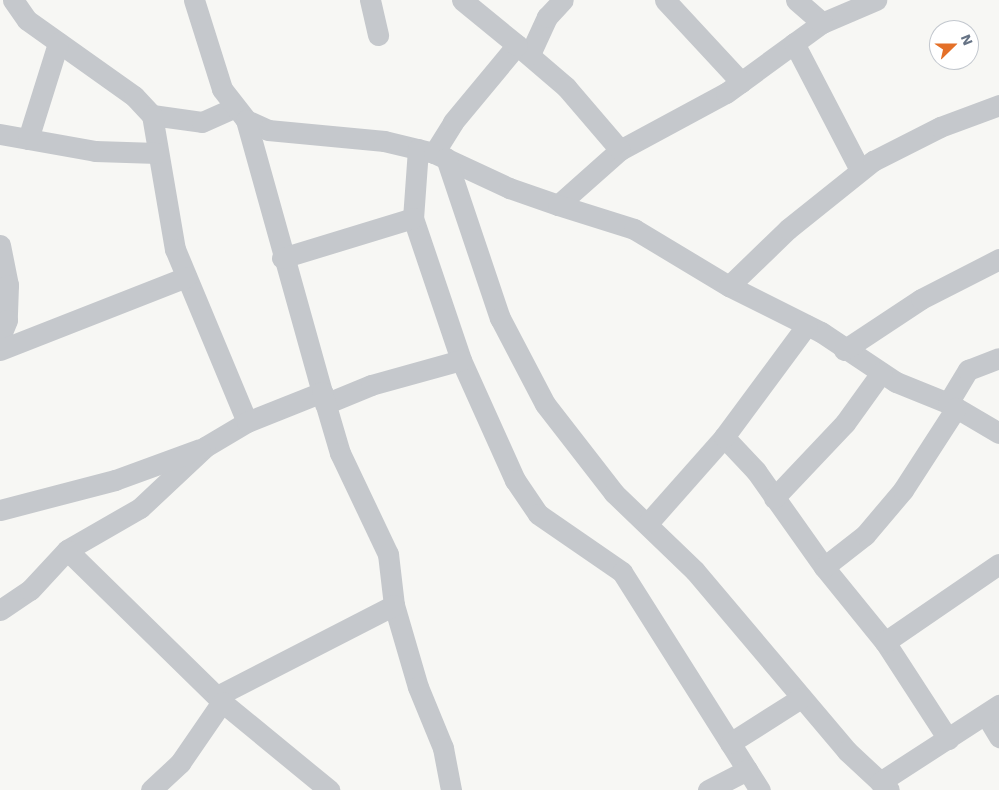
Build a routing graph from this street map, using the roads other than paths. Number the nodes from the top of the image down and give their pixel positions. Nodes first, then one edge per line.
1 (13, 0) edge
2 (194, 0) edge
3 (370, 0) edge
4 (462, 0) edge
5 (563, 0) edge
6 (665, 0) edge
7 (796, 0) edge
8 (876, 0) edge
9 (822, 23) junction
10 (378, 35) dead end
11 (58, 43) junction
12 (794, 43) junction
13 (523, 50) junction
14 (741, 82) junction
15 (999, 105) edge
16 (240, 114) junction
17 (152, 115) junction
18 (0, 134) edge
19 (28, 139) junction
20 (620, 150) junction
21 (157, 153) junction
22 (433, 153) junction
23 (860, 170) junction
24 (558, 205) junction
25 (413, 218) junction
26 (0, 245) edge
27 (282, 258) junction
28 (999, 259) edge
29 (186, 277) junction
30 (729, 286) junction
31 (807, 325) junction
32 (0, 337) edge
33 (0, 350) edge
34 (844, 350) junction
35 (999, 358) edge
36 (461, 360) junction
37 (881, 373) junction
38 (323, 398) junction
39 (952, 405) junction
40 (247, 422) junction
41 (999, 433) edge
42 (724, 437) junction
43 (205, 447) junction
44 (774, 498) junction
45 (0, 510) edge
46 (648, 523) junction
47 (67, 550) junction
48 (999, 564) edge
49 (824, 567) junction
50 (394, 605) junction
51 (0, 610) edge
52 (885, 642) junction
53 (801, 698) junction
54 (219, 699) junction
55 (992, 710) edge
56 (999, 737) edge
57 (948, 739) junction
58 (730, 743) junction
59 (746, 770) junction
60 (885, 786) edge
61 (151, 790) edge
62 (329, 790) edge
63 (451, 790) edge
64 (708, 790) edge
65 (760, 790) edge

1 - 11 street
2 - 16 street
3 - 10 street
4 - 13 street
5 - 13 street
6 - 14 street
7 - 9 street
8 - 9 street
9 - 12 street
11 - 17 street
11 - 19 street
12 - 14 street
12 - 23 street
13 - 20 street
13 - 22 street
14 - 20 street
15 - 23 street
16 - 17 street
16 - 22 street
16 - 27 street
17 - 21 street
18 - 19 street
19 - 21 street
20 - 24 street
21 - 29 street
22 - 24 street
22 - 25 street
22 - 46 street
23 - 30 street
24 - 30 street
25 - 27 street
25 - 36 street
26 - 32 street
27 - 38 street
28 - 34 street
29 - 33 street
29 - 40 street
30 - 31 street
31 - 34 street
31 - 42 street
34 - 37 street
35 - 39 street
36 - 38 street
36 - 58 street
37 - 39 street
37 - 44 street
38 - 40 street
38 - 50 street
39 - 41 street
39 - 49 street
40 - 43 street
42 - 44 street
42 - 46 street
43 - 45 street
43 - 47 street
44 - 49 street
46 - 53 street
47 - 51 street
47 - 54 street
48 - 52 street
49 - 52 street
50 - 54 street
50 - 63 street
52 - 57 street
53 - 58 street
53 - 60 street
54 - 61 street
54 - 62 street
55 - 56 street
55 - 57 street
57 - 60 street
58 - 59 street
59 - 64 street
59 - 65 street

